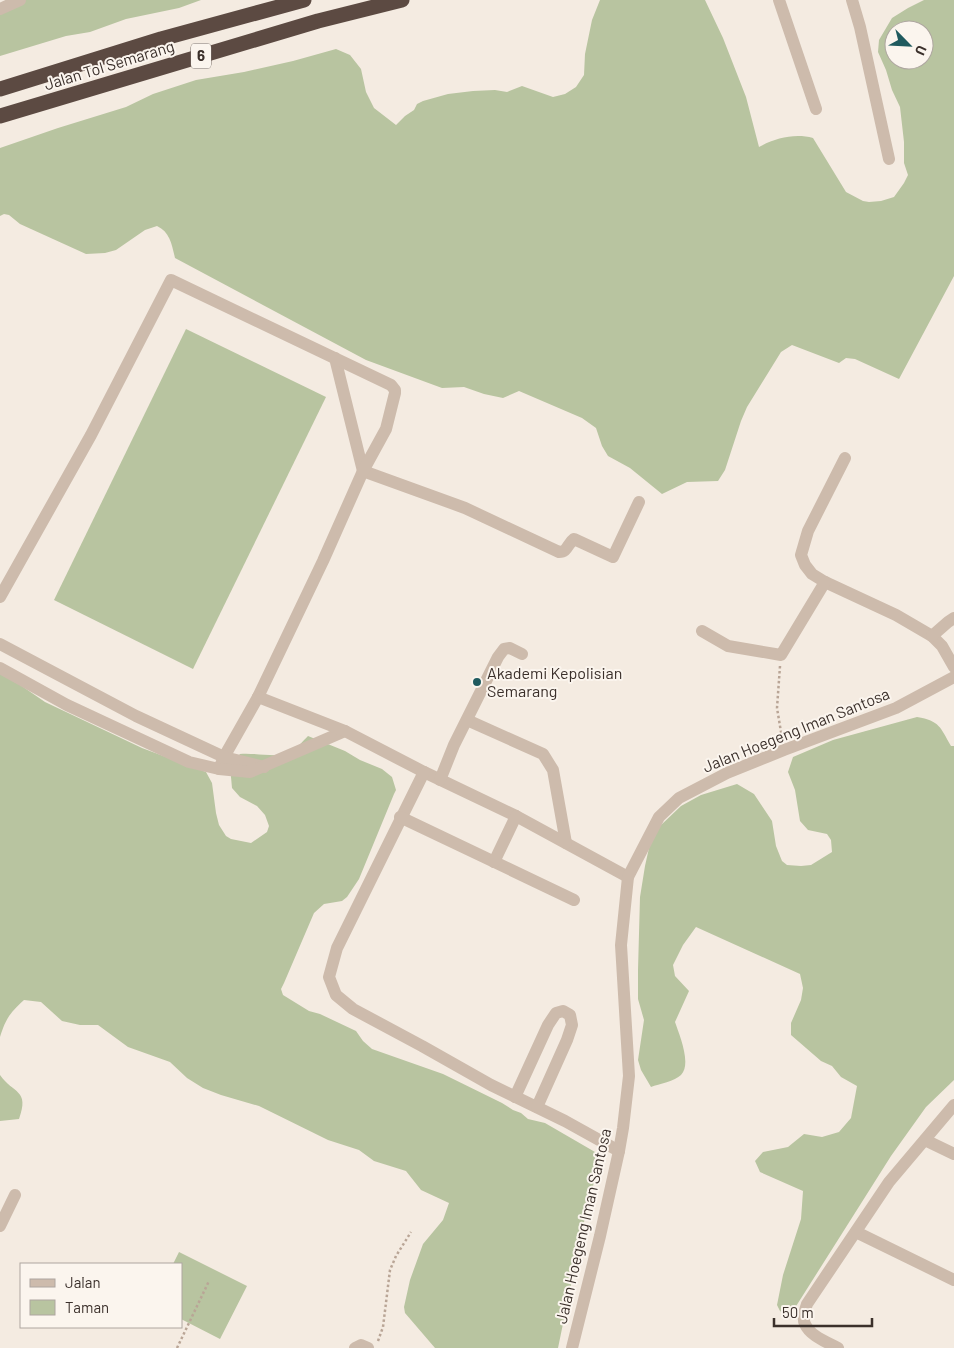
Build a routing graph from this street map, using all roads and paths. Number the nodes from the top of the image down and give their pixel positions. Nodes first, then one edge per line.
1 (20, 0) edge
2 (304, 0) edge
3 (402, 0) edge
4 (779, 0) edge
5 (852, 0) edge
6 (0, 8) edge
7 (0, 89) edge
8 (816, 110) dead end
9 (0, 116) edge
10 (889, 158) dead end
11 (335, 358) junction
12 (845, 458) dead end
13 (364, 471) junction
14 (638, 502) dead end
15 (824, 582) junction
16 (0, 597) edge
17 (954, 618) edge
18 (702, 631) dead end
19 (932, 636) junction
20 (0, 644) edge
21 (522, 654) dead end
22 (781, 655) junction
23 (954, 666) edge
24 (0, 668) edge
25 (954, 677) edge
26 (258, 697) junction
27 (467, 720) junction
28 (345, 731) junction
29 (784, 750) junction
30 (224, 757) junction
31 (264, 767) junction
32 (219, 769) junction
33 (424, 772) junction
34 (440, 780) junction
35 (516, 816) junction
36 (400, 817) junction
37 (566, 844) junction
38 (494, 862) junction
39 (628, 878) junction
40 (574, 900) dead end
41 (515, 1097) junction
42 (954, 1105) edge
43 (536, 1107) junction
44 (925, 1140) junction
45 (619, 1152) junction
46 (954, 1154) edge
47 (15, 1196) dead end
48 (0, 1226) edge
49 (411, 1232) dead end
50 (856, 1232) junction
51 (954, 1280) edge
52 (209, 1281) dead end
53 (177, 1348) edge
54 (355, 1348) edge
55 (368, 1348) edge
56 (374, 1348) edge
57 (572, 1348) edge
58 (838, 1348) edge

1 - 6 street
2 - 7 highway, Jalan Tol Semarang / 6
3 - 9 highway, Jalan Tol Semarang / 6
4 - 8 street
5 - 10 street
11 - 13 street
11 - 13 street
11 - 16 street
12 - 15 street
13 - 14 street
13 - 26 street
15 - 19 street
15 - 22 street
17 - 19 street
18 - 22 street
19 - 23 street
20 - 30 street
21 - 27 street
22 - 29 path
24 - 32 street
25 - 29 street, Jalan Hoegeng Iman Santosa
26 - 28 street
26 - 30 street
27 - 34 street
27 - 37 street
28 - 31 street
28 - 33 street
29 - 39 street, Jalan Hoegeng Iman Santosa
30 - 31 street
30 - 32 street
31 - 32 street
33 - 34 street
33 - 36 street
34 - 35 street
35 - 37 street
35 - 38 street
36 - 38 street
36 - 41 street
37 - 39 street
38 - 40 street
39 - 45 street, Jalan Hoegeng Iman Santosa
41 - 43 street
41 - 43 street
42 - 44 street
43 - 45 street
44 - 46 street
44 - 50 street
45 - 57 street, Jalan Hoegeng Iman Santosa
47 - 48 street
49 - 56 path
50 - 51 street
50 - 58 street
52 - 53 path
54 - 55 street

